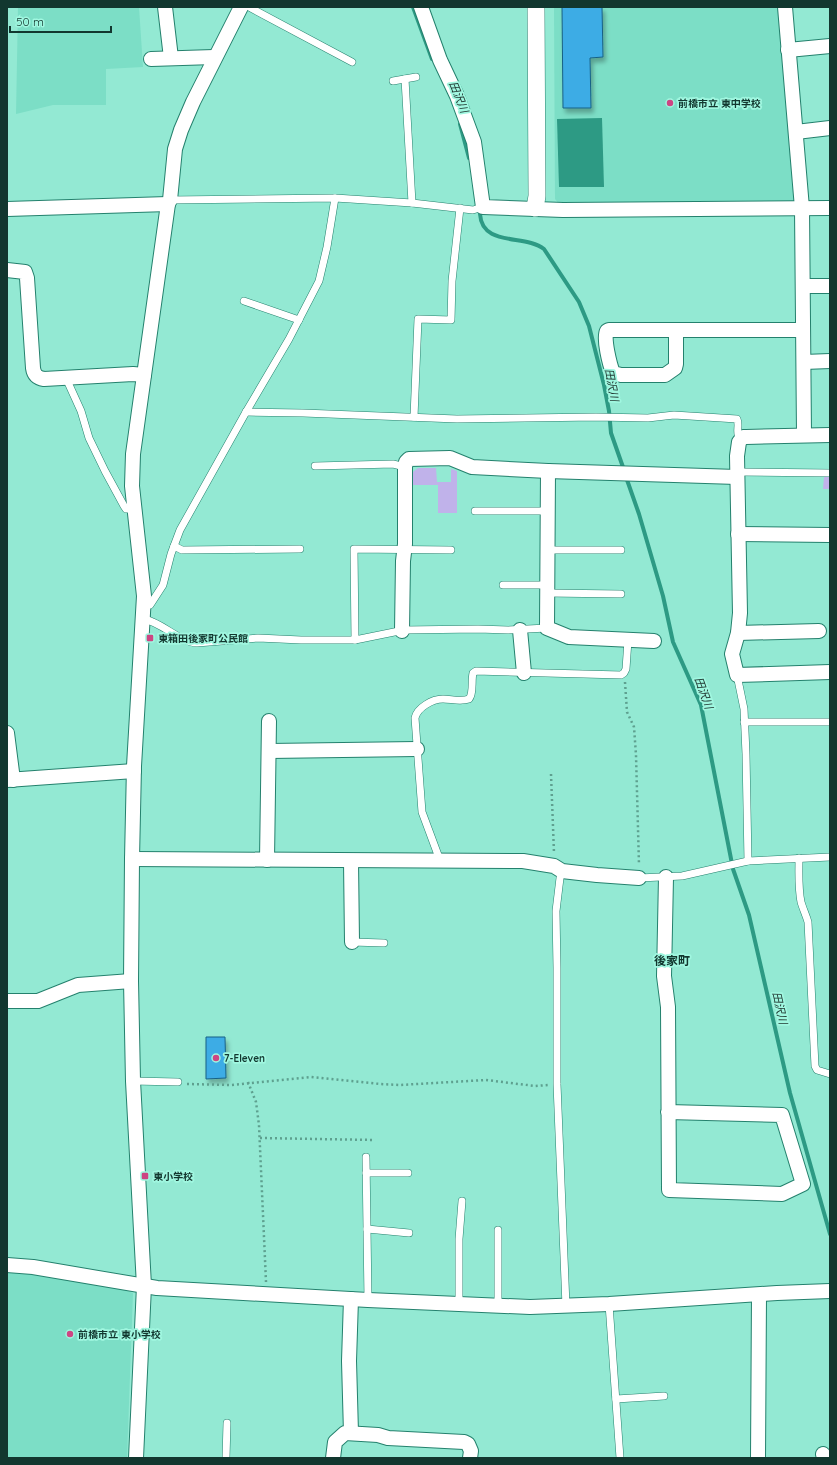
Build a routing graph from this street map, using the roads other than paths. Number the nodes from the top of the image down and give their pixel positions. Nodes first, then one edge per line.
1 (165, 7) edge
2 (241, 7) edge
3 (249, 7) edge
4 (421, 7) edge
5 (536, 7) edge
6 (785, 7) edge
7 (830, 46) edge
8 (788, 50) junction
9 (214, 57) junction
10 (171, 58) junction
11 (151, 59) dead end
12 (352, 62) dead end
13 (416, 77) dead end
14 (405, 79) junction
15 (393, 81) dead end
16 (830, 128) edge
17 (796, 132) junction
18 (335, 198) junction
19 (169, 202) junction
20 (412, 203) junction
21 (483, 207) junction
22 (460, 208) junction
23 (535, 208) junction
24 (802, 208) junction
25 (830, 208) edge
26 (7, 209) edge
27 (7, 270) edge
28 (803, 286) junction
29 (830, 286) edge
30 (244, 301) dead end
31 (299, 320) junction
32 (676, 330) junction
33 (803, 330) junction
34 (804, 362) junction
35 (830, 362) edge
36 (144, 375) junction
37 (66, 378) junction
38 (246, 412) junction
39 (414, 417) junction
40 (804, 434) junction
41 (830, 435) edge
42 (740, 439) junction
43 (315, 466) dead end
44 (405, 467) junction
45 (548, 471) junction
46 (830, 473) edge
47 (737, 474) junction
48 (134, 509) junction
49 (475, 511) dead end
50 (548, 511) junction
51 (738, 534) junction
52 (830, 535) edge
53 (174, 546) junction
54 (300, 549) dead end
55 (405, 549) junction
56 (451, 550) dead end
57 (548, 550) junction
58 (620, 550) dead end
59 (503, 585) dead end
60 (548, 589) junction
61 (620, 594) dead end
62 (144, 605) junction
63 (144, 619) junction
64 (547, 628) junction
65 (520, 630) junction
66 (402, 631) junction
67 (819, 631) dead end
68 (738, 632) junction
69 (354, 640) junction
70 (628, 640) junction
71 (654, 641) dead end
72 (830, 672) edge
73 (524, 673) junction
74 (736, 675) junction
75 (269, 721) dead end
76 (744, 722) junction
77 (830, 722) edge
78 (7, 733) edge
79 (417, 749) junction
80 (269, 751) junction
81 (134, 772) junction
82 (10, 780) edge
83 (830, 857) edge
84 (799, 858) junction
85 (132, 859) junction
86 (267, 860) junction
87 (351, 861) junction
88 (438, 861) junction
89 (748, 861) junction
90 (558, 868) junction
91 (666, 877) junction
92 (639, 878) joint
93 (352, 942) joint
94 (384, 943) dead end
95 (131, 981) junction
96 (7, 1001) edge
97 (830, 1074) edge
98 (133, 1081) junction
99 (178, 1082) road end
100 (668, 1112) junction
101 (366, 1157) dead end
102 (366, 1173) junction
103 (408, 1173) dead end
104 (462, 1201) dead end
105 (367, 1229) junction
106 (498, 1230) dead end
107 (409, 1233) dead end
108 (7, 1264) edge
109 (144, 1286) junction
110 (830, 1291) edge
111 (759, 1295) junction
112 (351, 1299) junction
113 (368, 1300) junction
114 (460, 1304) junction
115 (609, 1304) junction
116 (498, 1305) junction
117 (566, 1306) junction
118 (664, 1396) dead end
119 (616, 1399) junction
120 (227, 1423) dead end
121 (351, 1433) junction
122 (136, 1458) edge
123 (226, 1458) edge
124 (333, 1458) edge
125 (470, 1458) edge
126 (620, 1458) edge
127 (758, 1458) edge

1 - 10 street
2 - 9 street
3 - 12 lane
4 - 21 street
5 - 23 street
6 - 8 street
7 - 8 street
8 - 17 street
9 - 10 street
9 - 19 street
10 - 11 street
13 - 14 lane
14 - 15 lane
14 - 20 lane
16 - 17 street
17 - 24 street
18 - 19 lane
18 - 20 lane
18 - 31 lane
19 - 26 street
19 - 36 street
20 - 22 lane
21 - 22 lane
21 - 23 street
22 - 39 lane
23 - 24 street
24 - 25 street
24 - 28 street
27 - 37 street
28 - 29 street
28 - 33 street
30 - 31 lane
31 - 38 lane
32 - 32 street
32 - 33 street
33 - 34 street
34 - 35 street
34 - 40 street
36 - 37 street
36 - 48 street
37 - 48 lane
38 - 39 lane
38 - 53 lane
39 - 42 lane
40 - 41 street
40 - 42 street
42 - 47 street
43 - 44 lane
44 - 45 street
44 - 55 street
45 - 47 street
45 - 50 street
46 - 47 lane
47 - 51 street
48 - 62 street
49 - 50 lane
50 - 57 street
51 - 52 street
51 - 68 street
53 - 54 lane
53 - 62 lane
55 - 56 lane
55 - 66 street
55 - 69 lane
57 - 58 lane
57 - 60 street
59 - 60 lane
60 - 61 lane
60 - 64 street
62 - 63 street
63 - 69 lane
63 - 81 street
64 - 65 lane
64 - 70 street
65 - 66 lane
65 - 73 street
66 - 69 lane
67 - 68 street
68 - 74 street
70 - 71 street
70 - 73 lane
72 - 74 street
73 - 79 lane
74 - 76 lane
75 - 80 street
76 - 77 lane
76 - 89 lane
78 - 82 street
79 - 80 street
79 - 88 lane
80 - 86 street
81 - 82 street
81 - 85 street
83 - 84 lane
84 - 89 lane
84 - 97 lane
85 - 86 street
85 - 95 street
86 - 87 street
87 - 88 street
87 - 93 street
88 - 90 street
89 - 91 lane
90 - 92 street
90 - 117 lane
91 - 92 lane
91 - 100 street
93 - 94 lane
95 - 96 street
95 - 98 street
98 - 99 lane
98 - 109 street
100 - 100 street
101 - 102 lane
102 - 103 lane
102 - 105 lane
104 - 114 lane
105 - 107 lane
105 - 113 lane
106 - 116 lane
108 - 109 street
109 - 112 street
109 - 122 street
110 - 111 street
111 - 115 street
111 - 127 street
112 - 113 street
112 - 121 street
113 - 114 street
114 - 116 street
115 - 117 street
115 - 119 lane
116 - 117 street
118 - 119 lane
119 - 126 lane
120 - 123 lane
121 - 124 street
121 - 125 street

